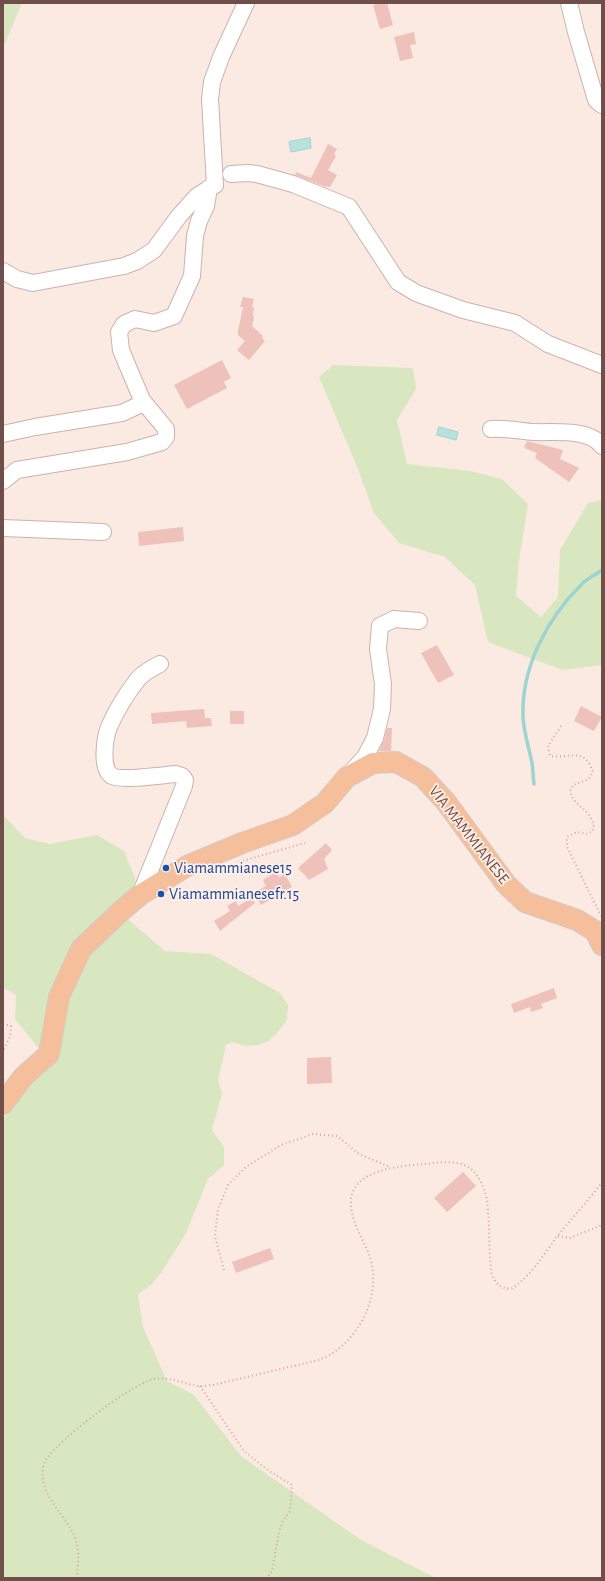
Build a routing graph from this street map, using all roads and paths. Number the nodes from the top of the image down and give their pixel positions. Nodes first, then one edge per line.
1 (246, 3) edge
2 (569, 3) edge
3 (602, 105) edge
4 (212, 186) junction
5 (3, 271) edge
6 (602, 365) edge
7 (142, 400) junction
8 (491, 429) dead end
9 (3, 434) edge
10 (602, 446) edge
11 (3, 481) edge
12 (3, 528) edge
13 (103, 532) dead end
14 (419, 621) dead end
15 (160, 664) dead end
16 (561, 726) dead end
17 (348, 777) junction
18 (305, 843) dead end
19 (239, 862) dead end
20 (140, 895) junction
21 (602, 918) edge
22 (602, 945) edge
23 (3, 1024) edge
24 (3, 1051) edge
25 (3, 1104) edge
26 (391, 1167) junction
27 (602, 1182) edge
28 (602, 1225) edge
29 (558, 1236) junction
30 (224, 1270) dead end
31 (200, 1386) junction
32 (77, 1578) edge
33 (267, 1578) edge

1 - 4 street
2 - 3 street
4 - 5 street
4 - 6 street
4 - 7 street
7 - 9 street
7 - 11 street
8 - 10 street
12 - 13 street
14 - 17 street
15 - 20 street
16 - 21 path
17 - 20 main road, VIA MAMMIANESE
17 - 22 main road, VIA MAMMIANESE
18 - 19 path
20 - 25 main road, VIA MAMMIANESE
23 - 24 path
26 - 29 path
26 - 30 path
26 - 31 path
27 - 29 path
28 - 29 path
31 - 32 path
31 - 33 path

